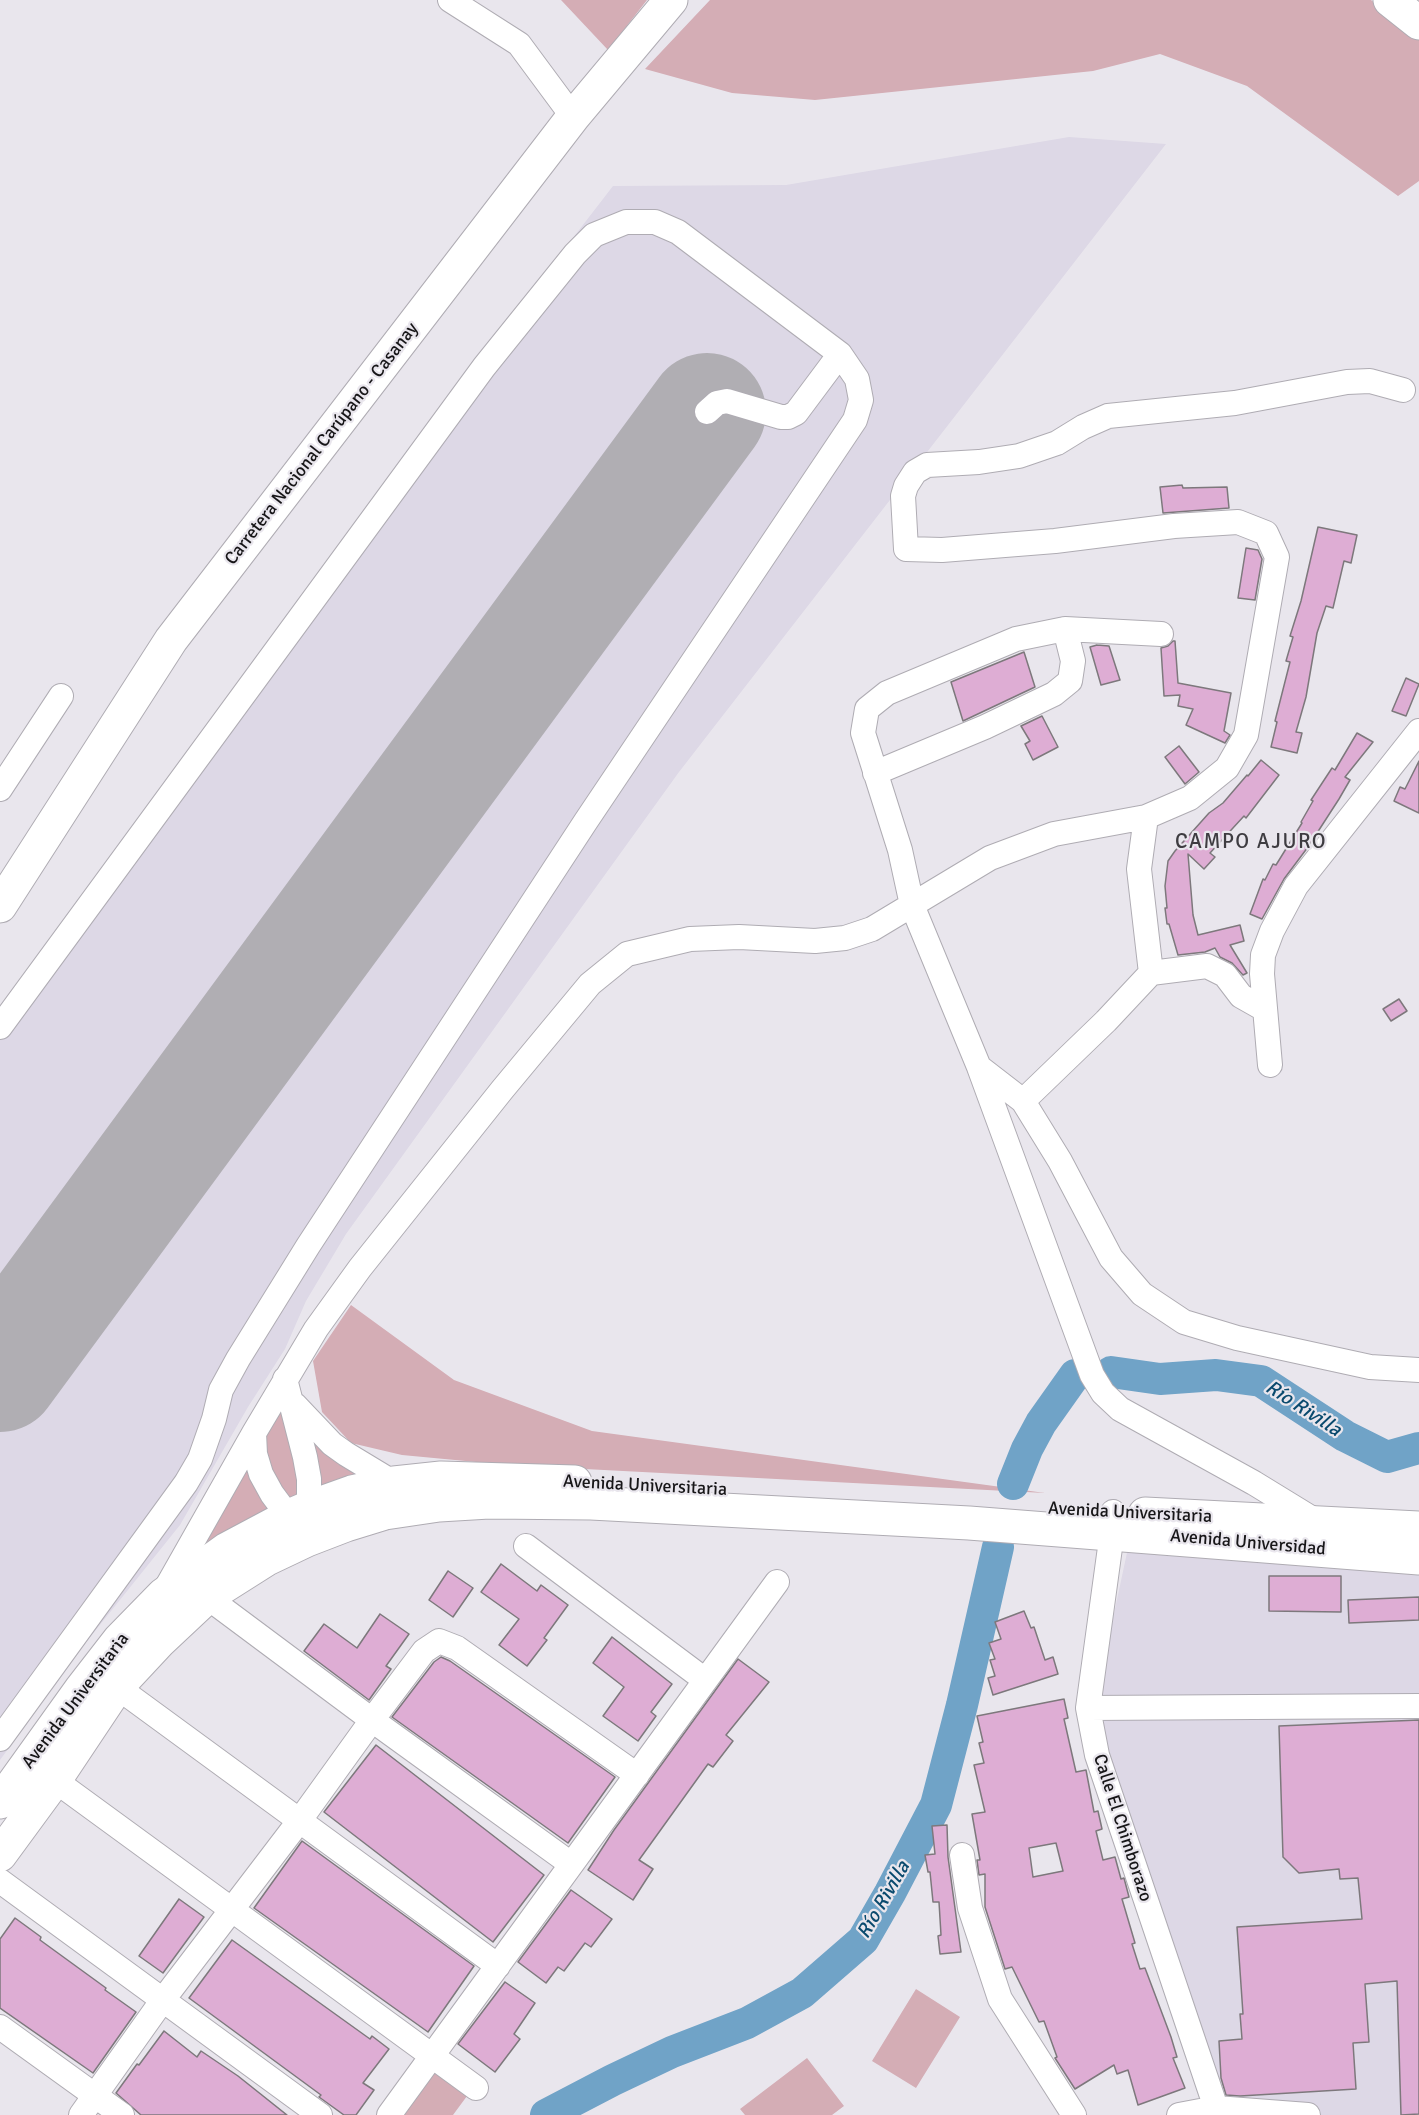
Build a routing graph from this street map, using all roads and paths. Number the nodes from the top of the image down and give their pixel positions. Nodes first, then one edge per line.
1 (450, 0) edge
2 (670, 0) edge
3 (1389, 0) edge
4 (1419, 24) edge
5 (573, 117) junction
6 (840, 354) junction
7 (1403, 390) dead end
8 (707, 412) dead end
9 (1065, 629) junction
10 (1161, 634) dead end
11 (61, 696) dead end
12 (1419, 731) edge
13 (876, 773) junction
14 (0, 789) edge
15 (1146, 817) junction
16 (912, 905) junction
17 (0, 906) edge
18 (1151, 973) junction
19 (1264, 1009) junction
20 (0, 1027) edge
21 (1270, 1065) dead end
22 (979, 1067) junction
23 (1023, 1101) junction
24 (1419, 1370) edge
25 (287, 1389) junction
26 (254, 1433) junction
27 (394, 1483) junction
28 (302, 1521) junction
29 (1316, 1521) junction
30 (1113, 1522) junction
31 (969, 1523) joint
32 (1419, 1528) edge
33 (526, 1546) dead end
34 (1419, 1558) edge
35 (777, 1582) dead end
36 (163, 1595) junction
37 (207, 1597) junction
38 (705, 1680) junction
39 (117, 1687) junction
40 (1419, 1706) edge
41 (1088, 1708) junction
42 (372, 1720) junction
43 (0, 1739) edge
44 (43, 1771) junction
45 (637, 1775) junction
46 (0, 1802) edge
47 (300, 1820) junction
48 (0, 1855) edge
49 (962, 1855) dead end
50 (571, 1864) junction
51 (0, 1881) edge
52 (232, 1909) junction
53 (498, 1965) junction
54 (162, 2001) junction
55 (0, 2027) edge
56 (432, 2056) junction
57 (476, 2088) dead end
58 (96, 2095) junction
59 (1216, 2112) edge
60 (81, 2115) edge
61 (122, 2115) edge
62 (320, 2115) edge
63 (389, 2115) edge
64 (1074, 2115) edge
65 (1179, 2115) edge
66 (1308, 2115) edge

1 - 5 street
2 - 5 highway, Carretera Nacional Carúpano - Casanay
3 - 4 highway
5 - 17 highway, Carretera Nacional Carúpano - Casanay
6 - 8 street
6 - 20 street
6 - 43 street
7 - 15 street
9 - 10 street
9 - 13 street
9 - 13 street
11 - 14 street
12 - 19 street
13 - 16 street
15 - 16 street
15 - 18 street
16 - 22 street
16 - 25 street
18 - 19 street
18 - 23 street
19 - 21 street
22 - 23 street
22 - 29 street
23 - 24 street
25 - 26 street
25 - 27 street
25 - 28 street
26 - 28 street
26 - 36 street
27 - 28 highway, Avenida Universitaria
27 - 30 highway, Avenida Universitaria
28 - 31 highway, Avenida Universitaria
28 - 36 highway, Avenida Universitaria
28 - 37 highway, Avenida Universitaria
29 - 30 highway, Avenida Universitaria
29 - 32 highway, Avenida Universitaria
30 - 31 highway, Avenida Universidad
30 - 34 highway, Avenida Universidad
30 - 41 street, Calle El Chimborazo
33 - 38 street
35 - 38 street
36 - 44 highway, Avenida Universitaria
37 - 39 highway, Avenida Universitaria
37 - 42 street
38 - 45 street
39 - 44 highway, Avenida Universitaria
39 - 47 street
40 - 41 street
41 - 59 street, Calle El Chimborazo
42 - 45 street
42 - 47 street
42 - 50 street
44 - 46 highway, Avenida Universitaria
44 - 48 highway, Avenida Universitaria
44 - 52 street
45 - 50 street
47 - 52 street
47 - 53 street
49 - 64 street
50 - 53 street
51 - 54 street
52 - 54 street
52 - 56 street
53 - 56 street
54 - 58 street
54 - 62 street
55 - 58 street
56 - 57 street
56 - 63 street
58 - 60 street
58 - 61 street
59 - 65 street
59 - 66 street

